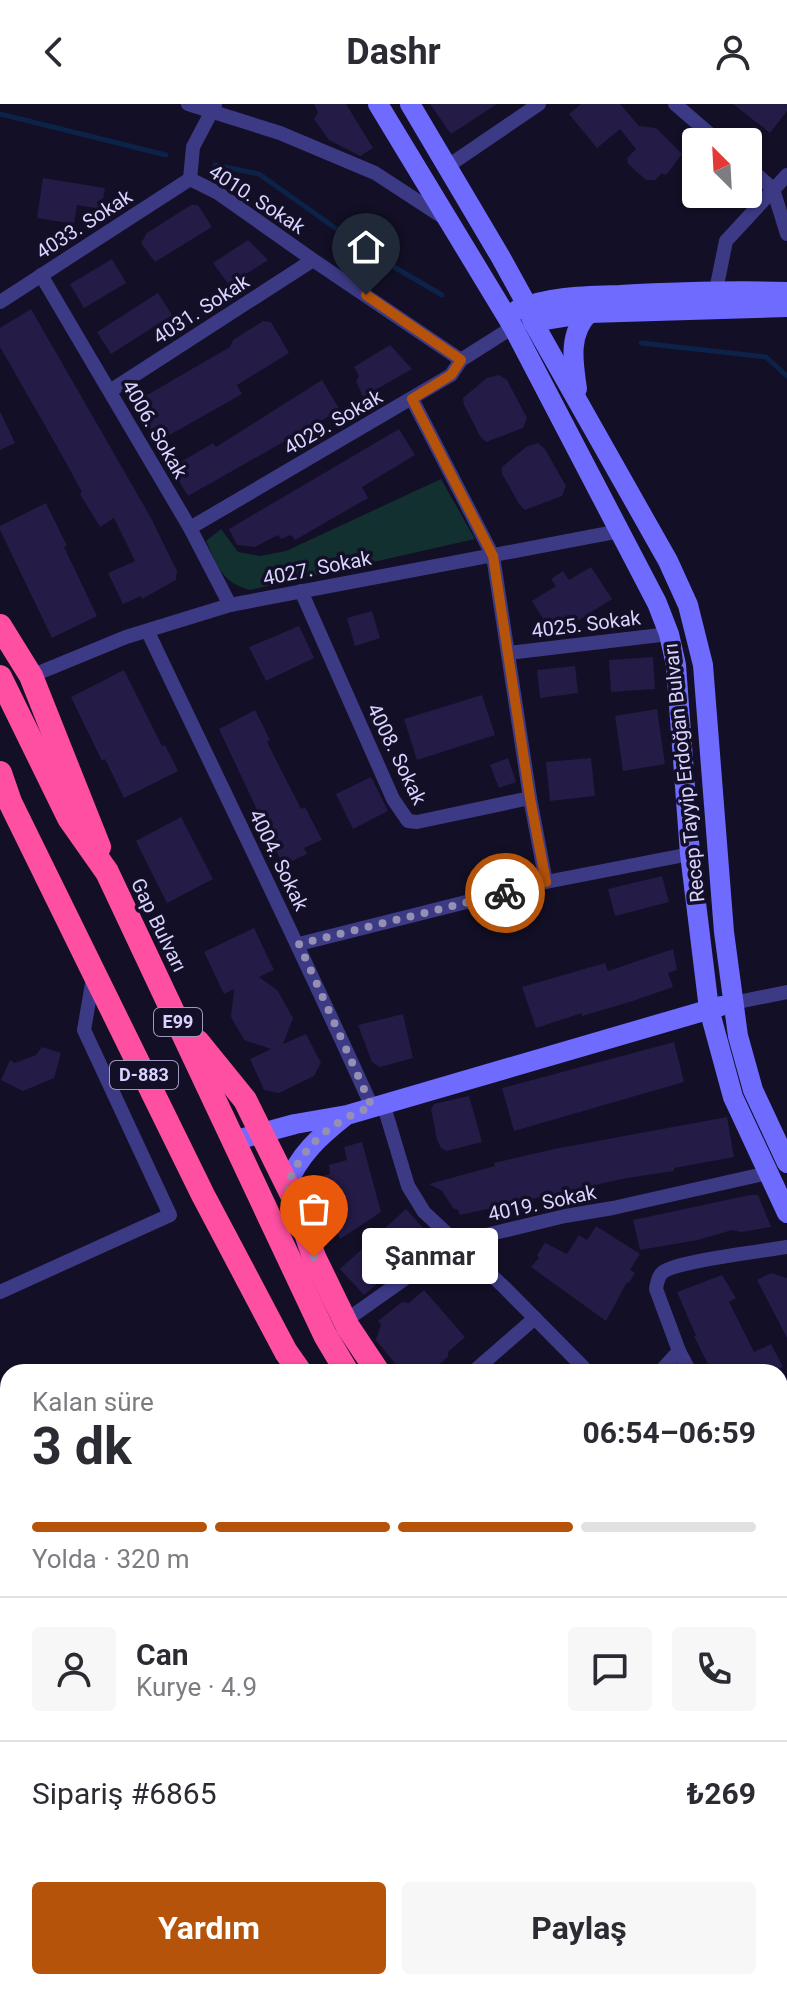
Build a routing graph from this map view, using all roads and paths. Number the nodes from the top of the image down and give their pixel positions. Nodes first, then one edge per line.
1 (188, 104) edge
2 (378, 104) edge
3 (410, 104) edge
4 (539, 104) edge
5 (675, 104) edge
6 (214, 107) edge
7 (703, 128) edge
8 (448, 166) junction
9 (787, 175) edge
10 (190, 179) junction
11 (762, 179) edge
12 (773, 189) junction
13 (451, 222) junction
14 (787, 234) edge
15 (313, 260) junction
16 (41, 275) junction
17 (716, 290) junction
18 (787, 292) edge
19 (0, 302) edge
20 (787, 307) edge
21 (589, 313) junction
22 (520, 317) junction
23 (461, 360) junction
24 (110, 391) junction
25 (412, 399) junction
26 (578, 401) junction
27 (190, 528) junction
28 (620, 531) junction
29 (493, 556) junction
30 (301, 591) junction
31 (230, 605) junction
32 (0, 626) edge
33 (148, 632) junction
34 (669, 634) junction
35 (508, 653) junction
36 (31, 676) junction
37 (0, 677) edge
38 (0, 773) edge
39 (5, 795) edge
40 (530, 798) junction
41 (690, 854) junction
42 (107, 872) junction
43 (546, 882) junction
44 (299, 944) junction
45 (94, 973) junction
46 (787, 992) edge
47 (733, 1003) junction
48 (709, 1009) junction
49 (173, 1012) junction
50 (377, 1105) junction
51 (347, 1115) junction
52 (261, 1133) junction
53 (233, 1141) junction
54 (787, 1163) edge
55 (768, 1173) junction
56 (287, 1185) junction
57 (787, 1213) edge
58 (457, 1242) junction
59 (787, 1247) edge
60 (0, 1292) edge
61 (535, 1318) junction
62 (345, 1321) junction
63 (679, 1351) junction
64 (294, 1364) edge
65 (342, 1364) edge
66 (373, 1364) edge
67 (482, 1364) edge
68 (580, 1364) edge
69 (667, 1364) edge
70 (686, 1364) edge

1 - 6 street
2 - 13 main road, Recep Tayyip Erdoğan Bulvarı
3 - 8 main road, Recep Tayyip Erdoğan Bulvarı
4 - 8 street
5 - 7 street
6 - 10 street
6 - 13 street
8 - 22 main road, Recep Tayyip Erdoğan Bulvarı
9 - 12 street
10 - 15 street, 4010. Sokak
10 - 16 street, 4033. Sokak
11 - 12 street
12 - 14 street
12 - 17 street
13 - 22 main road, Recep Tayyip Erdoğan Bulvarı
15 - 23 street, 4010. Sokak
15 - 24 street, 4031. Sokak
16 - 19 street, 4033. Sokak
16 - 24 street, 4006. Sokak
17 - 18 main road
17 - 22 main road
20 - 21 main road
21 - 22 main road
21 - 26 main road
22 - 23 street, 4029. Sokak
22 - 26 main road, Recep Tayyip Erdoğan Bulvarı
22 - 28 main road, Recep Tayyip Erdoğan Bulvarı
23 - 25 street, 4029. Sokak
24 - 27 street, 4006. Sokak
25 - 27 street, 4029. Sokak
25 - 29 street
26 - 47 main road, Recep Tayyip Erdoğan Bulvarı
27 - 31 street, 4006. Sokak
28 - 29 street, 4027. Sokak
28 - 34 main road, Recep Tayyip Erdoğan Bulvarı
29 - 30 street, 4027. Sokak
29 - 35 street
30 - 31 street, 4027. Sokak
30 - 40 street, 4008. Sokak
31 - 33 street, 4027. Sokak
32 - 36 highway
33 - 36 street, 4027. Sokak
33 - 44 street, 4004. Sokak
34 - 35 street, 4025. Sokak
34 - 41 main road, Recep Tayyip Erdoğan Bulvarı
35 - 40 street
36 - 42 highway
37 - 42 highway, Gap Bulvarı / E99
38 - 39 highway, D-883
39 - 45 highway, D-883
40 - 43 street
41 - 43 street
41 - 48 main road, Recep Tayyip Erdoğan Bulvarı
42 - 49 highway, Gap Bulvarı / E99
43 - 44 street
44 - 50 street, 4004. Sokak
45 - 60 street
45 - 64 highway, D-883
46 - 47 street
47 - 48 main road
47 - 54 main road, Recep Tayyip Erdoğan Bulvarı
48 - 50 main road
48 - 55 main road, Recep Tayyip Erdoğan Bulvarı
49 - 52 highway
49 - 53 highway, Gap Bulvarı / E99
50 - 51 main road
50 - 58 street, 4004. Sokak
51 - 52 main road
51 - 56 main road
52 - 53 main road
52 - 56 highway
53 - 65 highway, Gap Bulvarı / E99
55 - 57 main road, Recep Tayyip Erdoğan Bulvarı
55 - 58 street, 4019. Sokak
56 - 62 highway
58 - 61 street, 4004. Sokak
58 - 62 street, 4019. Sokak
59 - 63 street
61 - 67 street
61 - 68 street, 4004. Sokak
62 - 66 highway
63 - 69 street
63 - 70 street

